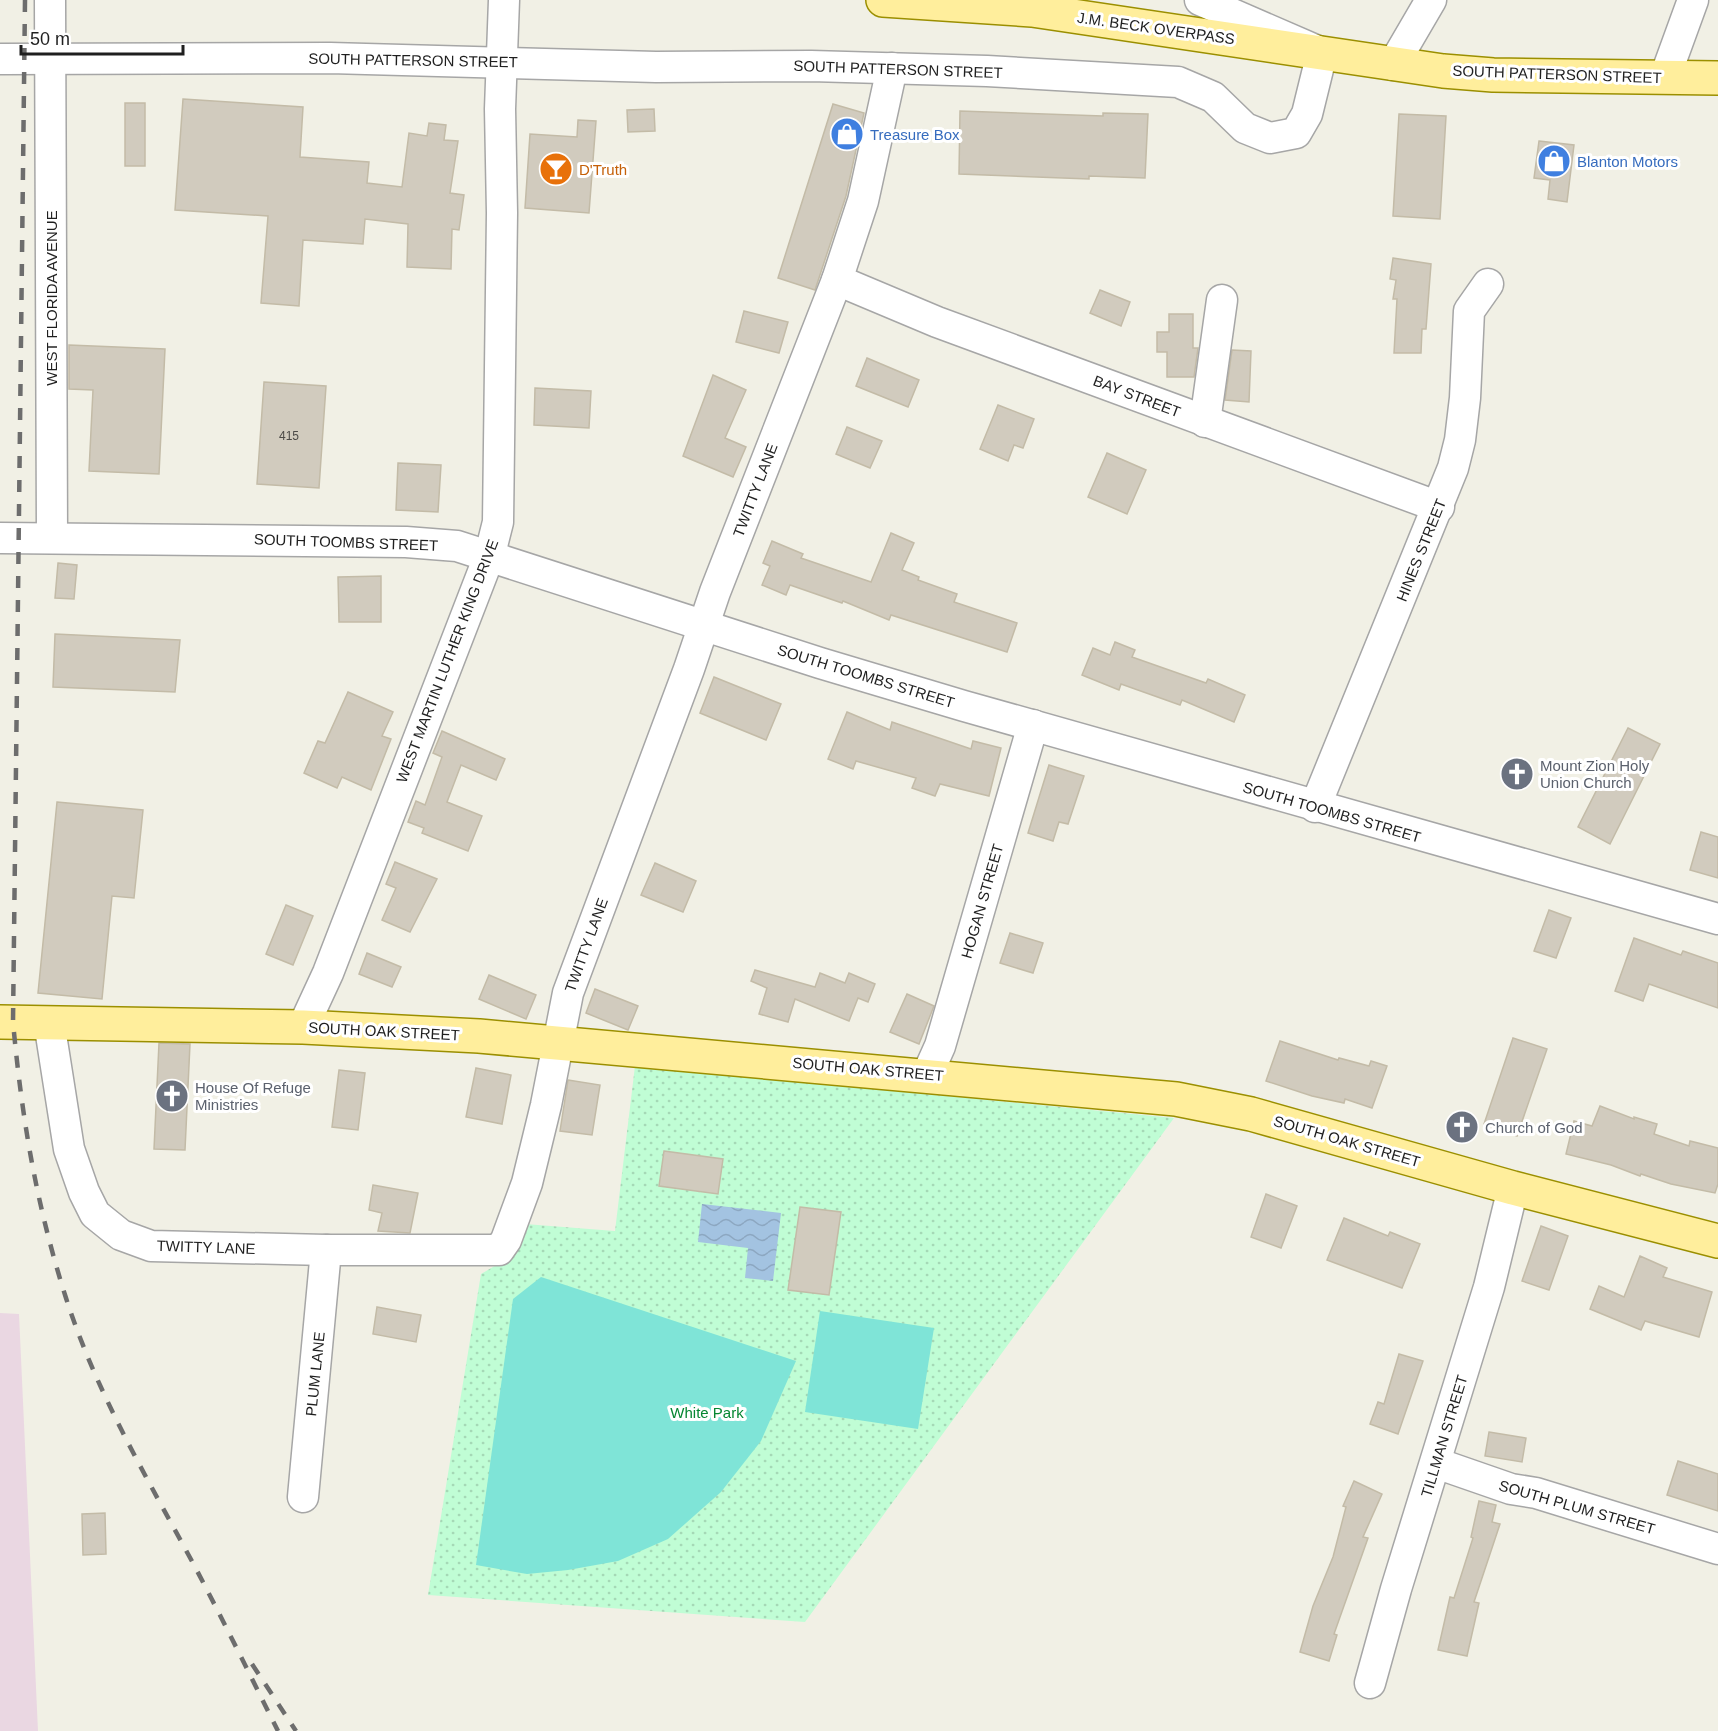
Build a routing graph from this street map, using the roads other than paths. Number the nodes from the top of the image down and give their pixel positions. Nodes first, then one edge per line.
1 (50, 0) edge
2 (504, 0) edge
3 (883, 0) edge
4 (1200, 0) edge
5 (1431, 0) edge
6 (1693, 0) edge
7 (1322, 52) junction
8 (0, 60) edge
9 (51, 60) junction
10 (504, 61) junction
11 (1393, 64) junction
12 (892, 68) junction
13 (1665, 77) junction
14 (1718, 78) edge
15 (837, 279) junction
16 (1488, 284) dead end
17 (1222, 300) dead end
18 (1205, 422) junction
19 (1439, 507) junction
20 (52, 537) junction
21 (0, 538) edge
22 (490, 554) junction
23 (702, 626) junction
24 (1033, 725) junction
25 (1315, 807) junction
26 (1718, 919) edge
27 (0, 1022) edge
28 (49, 1022) junction
29 (303, 1026) junction
30 (559, 1041) junction
31 (927, 1075) junction
32 (1513, 1188) junction
33 (1718, 1241) edge
34 (326, 1250) junction
35 (1436, 1463) junction
36 (303, 1497) dead end
37 (1718, 1549) edge
38 (1370, 1683) dead end

1 - 9 street, WEST FLORIDA AVENUE
2 - 10 street, WEST MARTIN LUTHER KING DRIVE
3 - 7 main road, J.M. BECK OVERPASS
4 - 7 street
5 - 11 street
6 - 13 street
7 - 11 main road, SOUTH PATTERSON STREET
7 - 12 street, SOUTH PATTERSON STREET
8 - 9 street, SOUTH PATTERSON STREET
9 - 10 street, SOUTH PATTERSON STREET
9 - 20 street, WEST FLORIDA AVENUE
10 - 12 street, SOUTH PATTERSON STREET
10 - 22 street, WEST MARTIN LUTHER KING DRIVE
11 - 13 main road, SOUTH PATTERSON STREET
12 - 15 street, TWITTY LANE
13 - 14 main road, SOUTH PATTERSON STREET
15 - 18 street, BAY STREET
15 - 23 street, TWITTY LANE
16 - 19 street, HINES STREET
17 - 18 street
18 - 19 street, BAY STREET
19 - 25 street, HINES STREET
20 - 21 street, SOUTH TOOMBS STREET
20 - 22 street, SOUTH TOOMBS STREET
22 - 23 street, SOUTH TOOMBS STREET
22 - 29 street, WEST MARTIN LUTHER KING DRIVE
23 - 24 street, SOUTH TOOMBS STREET
23 - 30 street, TWITTY LANE
24 - 25 street, SOUTH TOOMBS STREET
24 - 31 street, HOGAN STREET
25 - 26 street, SOUTH TOOMBS STREET
27 - 28 main road, SOUTH OAK STREET
28 - 29 main road, SOUTH OAK STREET
28 - 34 street, TWITTY LANE
29 - 30 main road, SOUTH OAK STREET
30 - 31 main road, SOUTH OAK STREET
30 - 34 street, TWITTY LANE
31 - 32 main road, SOUTH OAK STREET
32 - 33 main road, SOUTH OAK STREET
32 - 35 street, TILLMAN STREET
34 - 36 street, PLUM LANE
35 - 37 street, SOUTH PLUM STREET
35 - 38 street, TILLMAN STREET

